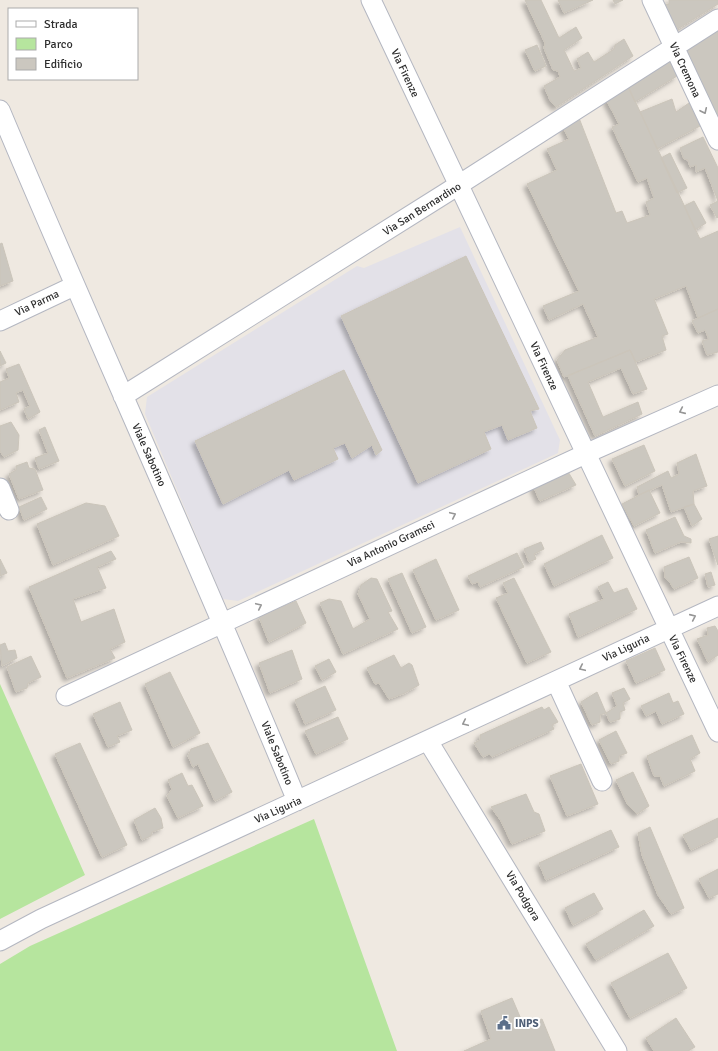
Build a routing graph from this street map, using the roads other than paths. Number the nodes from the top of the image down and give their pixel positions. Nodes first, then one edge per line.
1 (371, 0) edge
2 (652, 0) edge
3 (718, 19) edge
4 (674, 48) junction
5 (0, 110) edge
6 (718, 140) edge
7 (458, 186) junction
8 (74, 286) junction
9 (0, 321) edge
10 (718, 395) edge
11 (123, 396) junction
12 (585, 454) junction
13 (0, 488) edge
14 (9, 510) dead end
15 (718, 606) edge
16 (223, 622) junction
17 (668, 628) junction
18 (556, 680) junction
19 (66, 696) dead end
20 (718, 732) edge
21 (428, 741) junction
22 (602, 781) dead end
23 (297, 801) junction
24 (0, 941) edge
25 (617, 1051) edge

1 - 7 street, Via Firenze
2 - 4 street, Via Cremona
3 - 4 street, Via San Bernardino
4 -> 6 street, Via Cremona
4 - 7 street, Via San Bernardino
5 - 8 street, Viale Sabotino
7 - 11 street, Via San Bernardino
7 - 12 street, Via Firenze
8 - 9 street, Via Parma
8 - 11 street, Viale Sabotino
10 -> 12 street, Via Antonio Gramsci
11 - 16 street, Viale Sabotino
16 -> 12 street, Via Antonio Gramsci
12 - 17 street, Via Firenze
13 - 14 street
17 -> 15 street, Via Liguria
16 - 19 street, Via Antonio Gramsci
16 - 23 street, Viale Sabotino
17 -> 18 street, Via Liguria
17 - 20 street, Via Firenze
18 -> 21 street, Via Liguria
18 - 22 street
21 - 23 street, Via Liguria
21 - 25 street, Via Podgora
23 - 24 street, Via Liguria

